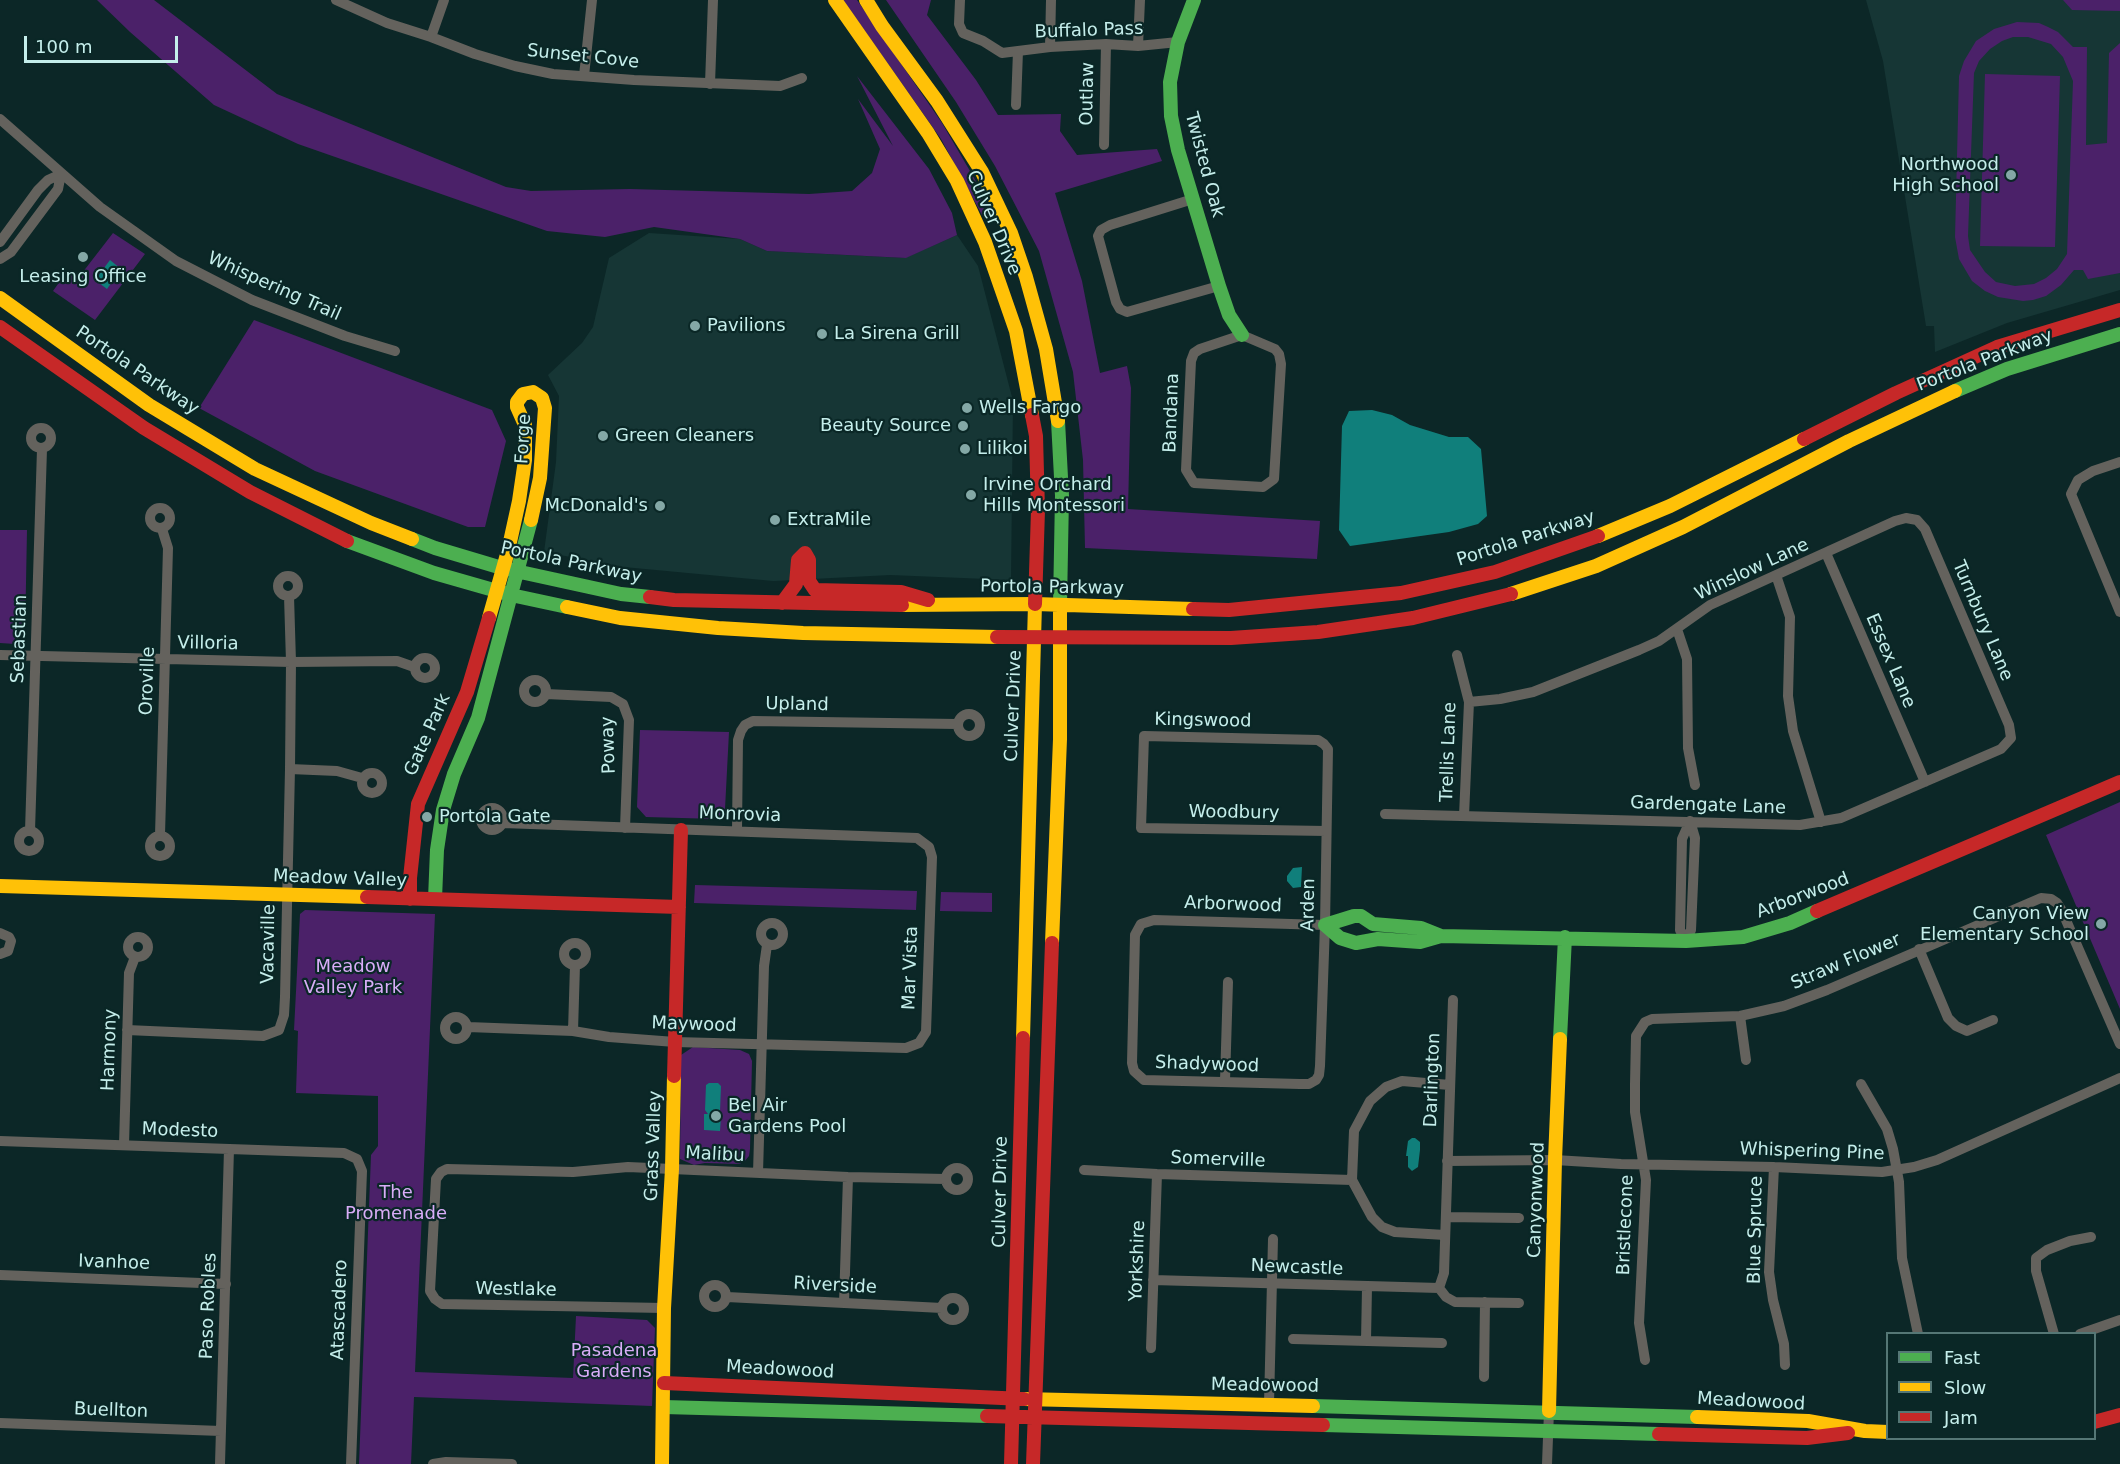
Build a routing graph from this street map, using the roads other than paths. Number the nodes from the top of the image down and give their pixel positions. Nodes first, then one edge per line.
1 (336, 0) edge
2 (444, 0) edge
3 (592, 0) edge
4 (713, 0) edge
5 (835, 0) edge
6 (866, 0) edge
7 (960, 0) edge
8 (1051, 0) edge
9 (1140, 0) edge
10 (1194, 0) edge
11 (431, 37) junction
12 (1178, 42) junction
13 (1106, 44) junction
14 (1138, 46) junction
15 (1050, 47) junction
16 (1018, 51) junction
17 (584, 76) junction
18 (802, 78) dead end
19 (711, 84) junction
20 (1016, 105) dead end
21 (0, 119) edge
22 (1104, 145) dead end
23 (62, 174) junction
24 (1193, 199) junction
25 (0, 242) edge
26 (0, 260) edge
27 (1219, 286) junction
28 (0, 298) edge
29 (2120, 310) edge
30 (0, 327) edge
31 (1242, 334) junction
32 (2120, 334) edge
33 (394, 351) dead end
34 (42, 449) dead end
35 (2120, 462) edge
36 (1917, 520) joint
37 (162, 529) dead end
38 (1826, 553) junction
39 (502, 568) junction
40 (518, 572) junction
41 (1776, 576) junction
42 (496, 590) junction
43 (512, 595) junction
44 (289, 596) dead end
45 (782, 603) junction
46 (1035, 604) junction
47 (1060, 605) junction
48 (946, 606) junction
49 (2120, 612) edge
50 (1677, 629) junction
51 (1034, 637) junction
52 (1060, 638) junction
53 (0, 655) edge
54 (1457, 655) dead end
55 (36, 656) junction
56 (165, 660) junction
57 (291, 662) junction
58 (414, 667) dead end
59 (546, 694) dead end
60 (1469, 702) junction
61 (957, 724) dead end
62 (2011, 738) joint
63 (1318, 740) joint
64 (290, 769) junction
65 (362, 778) dead end
66 (1925, 782) junction
67 (2120, 782) edge
68 (1695, 785) dead end
69 (1385, 814) dead end
70 (1464, 816) junction
71 (1690, 821) junction
72 (1821, 822) junction
73 (503, 823) dead end
74 (625, 828) junction
75 (1142, 828) joint
76 (681, 830) junction
77 (30, 831) dead end
78 (737, 831) junction
79 (1326, 831) junction
80 (160, 835) dead end
81 (414, 835) junction
82 (439, 838) junction
83 (0, 886) edge
84 (930, 891) joint
85 (287, 895) junction
86 (410, 899) junction
87 (435, 899) junction
88 (679, 907) junction
89 (1141, 924) joint
90 (1325, 926) junction
91 (0, 933) edge
92 (1441, 936) junction
93 (1565, 937) junction
94 (1686, 941) junction
95 (767, 945) dead end
96 (1919, 949) junction
97 (0, 954) edge
98 (135, 957) dead end
99 (575, 965) dead end
100 (1228, 982) dead end
101 (1452, 1000) dead end
102 (1740, 1016) junction
103 (1993, 1020) dead end
104 (1645, 1023) joint
105 (468, 1027) dead end
106 (127, 1030) junction
107 (573, 1031) junction
108 (675, 1042) junction
109 (919, 1043) joint
110 (761, 1044) junction
111 (2120, 1044) edge
112 (1746, 1060) dead end
113 (1319, 1075) joint
114 (2120, 1078) edge
115 (1225, 1081) junction
116 (1449, 1084) junction
117 (1861, 1084) dead end
118 (0, 1141) edge
119 (124, 1145) junction
120 (229, 1149) junction
121 (357, 1159) joint
122 (1555, 1160) junction
123 (1447, 1161) junction
124 (1644, 1163) junction
125 (1774, 1167) junction
126 (672, 1169) junction
127 (1084, 1170) dead end
128 (1898, 1170) junction
129 (758, 1173) junction
130 (1157, 1174) junction
131 (848, 1177) junction
132 (946, 1179) dead end
133 (1352, 1180) junction
134 (1446, 1217) junction
135 (1519, 1218) dead end
136 (432, 1234) joint
137 (1445, 1234) junction
138 (2091, 1237) dead end
139 (1273, 1239) dead end
140 (0, 1275) edge
141 (1153, 1280) junction
142 (226, 1284) junction
143 (1273, 1284) junction
144 (1367, 1287) junction
145 (1439, 1287) junction
146 (727, 1298) dead end
147 (1485, 1302) junction
148 (844, 1303) junction
149 (1519, 1303) dead end
150 (664, 1308) junction
151 (942, 1308) dead end
152 (2120, 1320) edge
153 (1918, 1332) edge
154 (2053, 1332) edge
155 (2086, 1332) edge
156 (1293, 1339) dead end
157 (1366, 1341) junction
158 (1442, 1343) dead end
159 (1151, 1348) dead end
160 (1645, 1360) dead end
161 (1785, 1365) dead end
162 (1484, 1377) dead end
163 (664, 1383) junction
164 (719, 1384) junction
165 (1035, 1399) junction
166 (1014, 1400) junction
167 (1269, 1404) junction
168 (664, 1407) junction
169 (718, 1409) junction
170 (1550, 1411) junction
171 (2120, 1415) edge
172 (1013, 1416) junction
173 (1034, 1417) junction
174 (2096, 1421) edge
175 (0, 1423) edge
176 (1548, 1430) junction
177 (221, 1431) junction
178 (1865, 1431) junction
179 (1886, 1432) edge
180 (220, 1464) edge
181 (351, 1464) edge
182 (433, 1464) edge
183 (512, 1464) edge
184 (662, 1464) edge
185 (1011, 1464) edge
186 (1033, 1464) edge
187 (1547, 1464) edge

1 - 11 street, Sunset Cove
2 - 11 street
3 - 17 street
4 - 19 street
5 - 46 main road, Culver Drive
6 - 47 main road, Culver Drive
7 - 16 street, Buffalo Pass
8 - 15 street
9 - 14 street
10 - 12 main road, Twisted Oak
11 - 17 street, Sunset Cove
12 - 14 street, Buffalo Pass
12 - 24 main road, Twisted Oak
13 - 14 street, Buffalo Pass
13 - 15 street, Buffalo Pass
13 - 22 street, Outlaw
15 - 16 street, Buffalo Pass
16 - 20 street
17 - 19 street, Sunset Cove
18 - 19 street, Sunset Cove
21 - 23 street, Whispering Trail
23 - 25 street
23 - 26 street
23 - 33 street, Whispering Trail
24 - 27 main road, Twisted Oak
24 - 27 street
27 - 31 main road, Twisted Oak
28 - 39 main road, Portola Parkway
29 - 47 main road, Portola Parkway
30 - 42 main road, Portola Parkway
31 - 31 street, Bandana
32 - 52 main road, Portola Parkway
34 - 55 street, Sebastian
35 - 49 street
36 - 38 street, Winslow Lane
36 - 62 street, Turnbury Lane
37 - 56 street, Oroville
38 - 41 street, Winslow Lane
38 - 66 street, Essex Lane
39 - 40 main road, Portola Parkway
39 - 40 main road, Forge
39 - 42 main road, Forge
40 - 43 main road, Forge
40 - 45 main road, Portola Parkway
41 - 50 street, Winslow Lane
41 - 72 street
42 - 43 main road, Portola Parkway
42 - 81 main road, Gate Park
43 - 51 main road, Portola Parkway
43 - 82 main road, Gate Park
44 - 57 street, Vacaville
45 - 48 main road, Portola Parkway
45 - 48 main road
46 - 47 main road, Portola Parkway
46 - 48 main road, Portola Parkway
46 - 51 main road, Culver Drive
47 - 52 main road, Culver Drive
50 - 60 street, Winslow Lane
50 - 68 street
51 - 52 main road, Portola Parkway
51 - 166 main road, Culver Drive
52 - 165 main road, Culver Drive
53 - 55 street, Villoria
54 - 60 street, Trellis Lane
55 - 56 street, Villoria
55 - 77 street, Sebastian
56 - 57 street, Villoria
56 - 80 street, Oroville
57 - 58 street, Villoria
57 - 64 street, Vacaville
59 - 74 street, Poway
60 - 70 street, Trellis Lane
61 - 78 street, Upland
62 - 66 street, Gardengate Lane
63 - 75 street, Kingswood
63 - 79 street, Arden
64 - 65 street
64 - 85 street, Vacaville
66 - 72 street, Gardengate Lane
67 - 94 main road, Arborwood
69 - 70 street, Gardengate Lane
70 - 71 street, Gardengate Lane
71 - 72 street, Gardengate Lane
71 - 94 street
73 - 74 street, Monrovia
74 - 76 street, Monrovia
75 - 79 street, Woodbury
76 - 78 street, Monrovia
76 - 88 main road, Grass Valley
78 - 84 street, Monrovia
79 - 90 street, Arden
81 - 82 main road
81 - 86 main road, Gate Park
82 - 87 main road, Gate Park
83 - 85 main road, Meadow Valley
84 - 109 street, Mar Vista
85 - 86 main road, Meadow Valley
85 - 106 street, Vacaville
86 - 87 main road, Meadow Valley
87 - 88 main road, Meadow Valley
88 - 108 main road, Grass Valley
89 - 90 street, Arborwood
89 - 115 street, Shadywood
90 - 92 main road, Arborwood
90 - 92 main road, Arborwood
90 - 113 street, Arden
91 - 97 street
92 - 93 main road, Arborwood
93 - 94 main road, Arborwood
93 - 122 main road, Canyonwood
95 - 110 street
96 - 102 street, Straw Flower
96 - 103 street
96 - 111 street, Straw Flower
98 - 106 street, Harmony
99 - 107 street
100 - 115 street
101 - 116 street, Darlington
102 - 104 street, Straw Flower
102 - 112 street
104 - 124 street, Bristlecone
105 - 107 street, Maywood
106 - 119 street, Harmony
107 - 108 street, Maywood
108 - 110 street, Maywood
108 - 126 main road, Grass Valley
109 - 110 street, Maywood
110 - 129 street
113 - 115 street, Shadywood
114 - 128 street, Whispering Pine
116 - 123 street, Darlington
116 - 133 street
117 - 128 street
118 - 119 street, Modesto
119 - 120 street, Modesto
120 - 121 street, Modesto
120 - 142 street, Paso Robles
121 - 181 street, Atascadero
122 - 123 street
122 - 124 street, Whispering Pine
122 - 170 main road, Canyonwood
123 - 134 street, Darlington
124 - 125 street, Whispering Pine
124 - 160 street, Bristlecone
125 - 128 street, Whispering Pine
125 - 161 street, Blue Spruce
126 - 129 street, Malibu
126 - 136 street, Malibu
126 - 150 main road, Grass Valley
127 - 130 street, Somerville
128 - 153 street
129 - 131 street, Malibu
130 - 133 street, Somerville
130 - 141 street, Yorkshire
131 - 132 street, Malibu
131 - 148 street
133 - 137 street
134 - 135 street
134 - 137 street, Darlington
136 - 150 street, Westlake
137 - 145 street, Darlington
138 - 154 street
139 - 143 street
140 - 142 street, Ivanhoe
141 - 143 street, Newcastle
141 - 159 street, Yorkshire
142 - 177 street, Paso Robles
143 - 144 street, Newcastle
143 - 167 street
144 - 145 street, Newcastle
144 - 157 street
145 - 147 street
146 - 148 street, Riverside
147 - 149 street
147 - 162 street
148 - 151 street, Riverside
150 - 163 main road, Grass Valley
152 - 155 street
156 - 157 street
157 - 158 street
163 - 164 main road, Meadowood
163 - 168 main road, Grass Valley
164 - 166 main road, Meadowood
164 - 169 main road
165 - 166 main road, Meadowood
165 - 167 main road, Meadowood
165 - 173 main road, Culver Drive
166 - 172 main road, Culver Drive
167 - 170 main road, Meadowood
168 - 169 main road, Meadowood
168 - 184 main road, Grass Valley
169 - 172 main road, Meadowood
170 - 176 street, Canyonwood
170 - 178 main road, Meadowood
171 - 174 main road
172 - 173 main road, Meadowood
172 - 185 main road, Culver Drive
173 - 176 main road, Meadowood
173 - 186 main road, Culver Drive
175 - 177 street, Buellton
176 - 178 main road, Meadowood
176 - 187 street, Canyonwood
177 - 180 street, Paso Robles
178 - 179 main road, Meadowood
182 - 183 street

